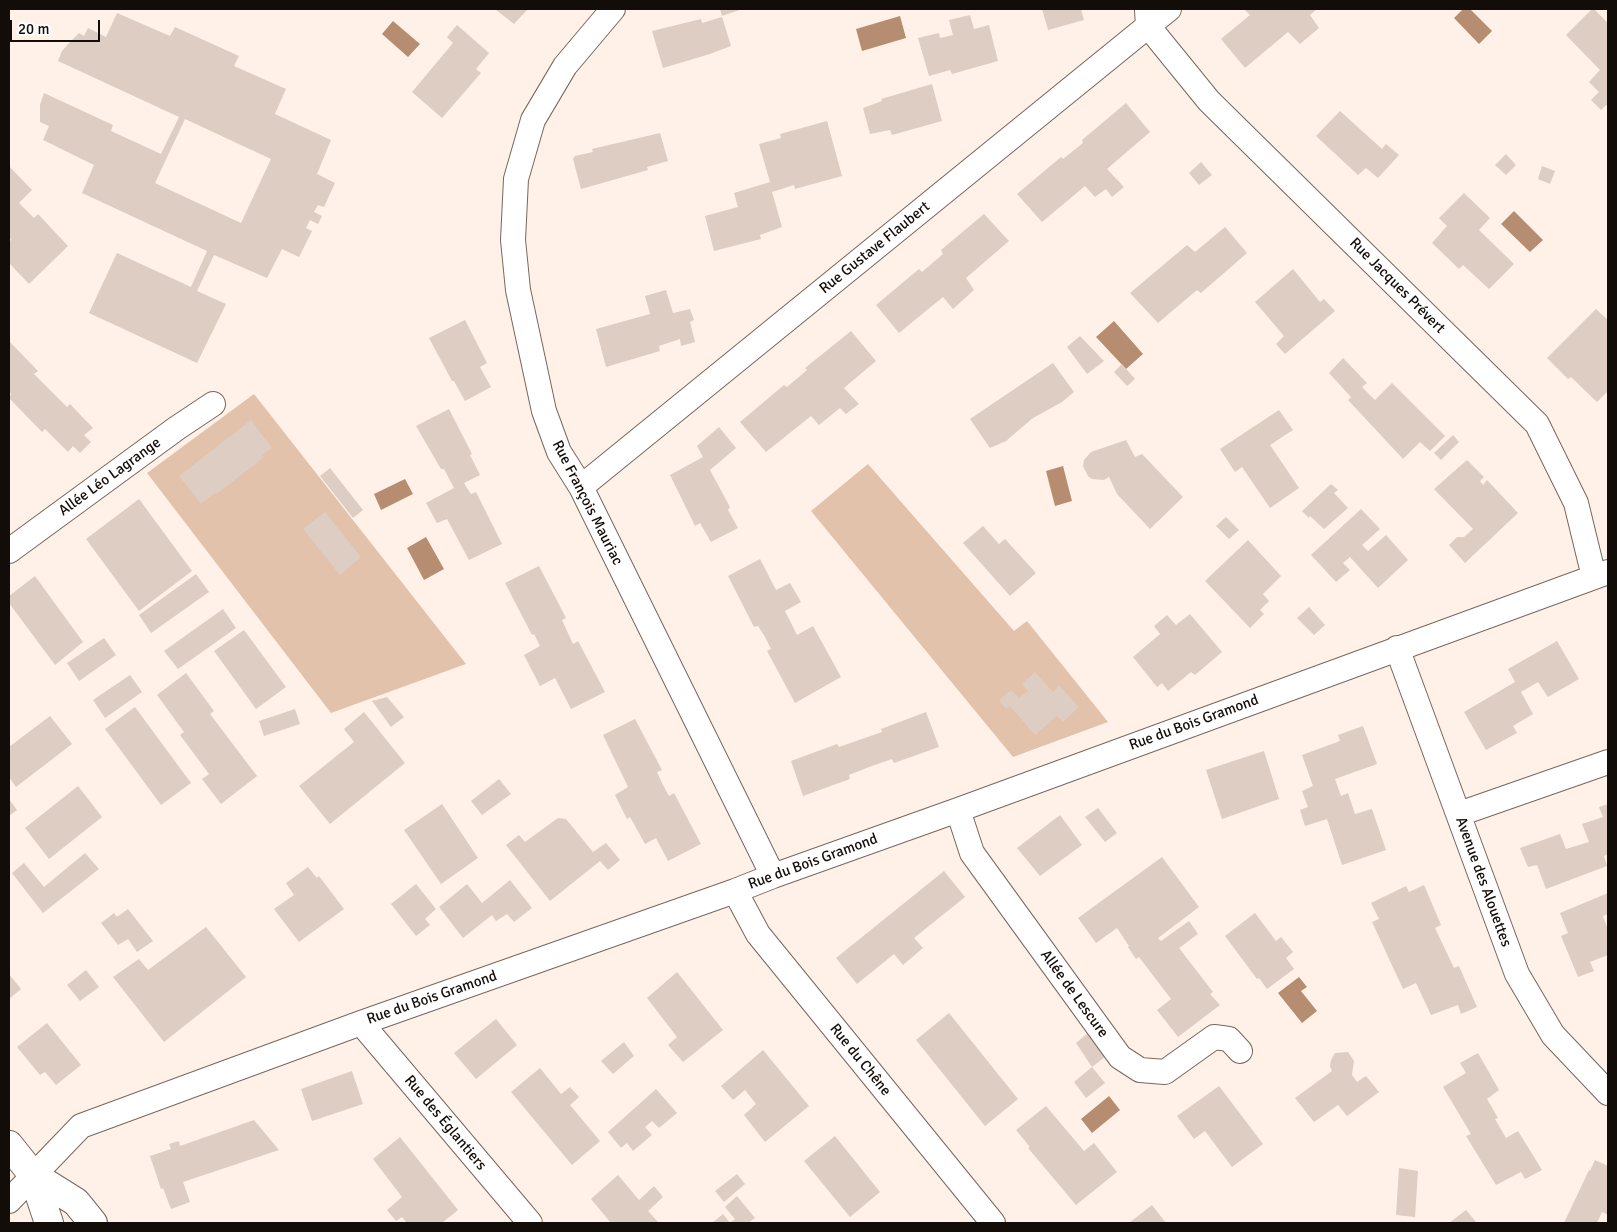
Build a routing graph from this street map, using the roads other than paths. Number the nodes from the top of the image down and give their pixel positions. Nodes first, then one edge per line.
1 (613, 9) edge
2 (1169, 9) edge
3 (1147, 18) edge
4 (213, 404) dead end
5 (581, 487) junction
6 (9, 551) edge
7 (1601, 574) edge
8 (1397, 648) junction
9 (1608, 762) edge
10 (958, 810) junction
11 (1459, 814) junction
12 (773, 876) junction
13 (735, 891) junction
14 (361, 1023) junction
15 (1240, 1051) dead end
16 (1608, 1093) edge
17 (9, 1145) edge
18 (34, 1175) junction
19 (9, 1201) edge
20 (49, 1223) edge
21 (93, 1223) edge
22 (530, 1223) edge
23 (994, 1223) edge

1 - 5 street, Rue François Mauriac
2 - 3 street, Rue Gustave Flaubert
3 - 5 street, Rue Gustave Flaubert
3 - 7 street, Rue Jacques Prévert
4 - 6 street, Allée Léo Lagrange
5 - 12 street, Rue François Mauriac
7 - 8 street, Rue du Bois Gramond
8 - 10 street, Rue du Bois Gramond
8 - 11 street, Avenue des Alouettes
9 - 11 street
10 - 12 street, Rue du Bois Gramond
10 - 15 street, Allée de Lescure
11 - 16 street, Avenue des Alouettes
12 - 13 street, Rue du Bois Gramond
13 - 14 street, Rue du Bois Gramond
13 - 23 street, Rue du Chêne
14 - 18 street, Rue du Bois Gramond
14 - 22 street, Rue des Églantiers
17 - 18 street
18 - 19 street, Rue du Bois Gramond
18 - 20 street
18 - 21 street

